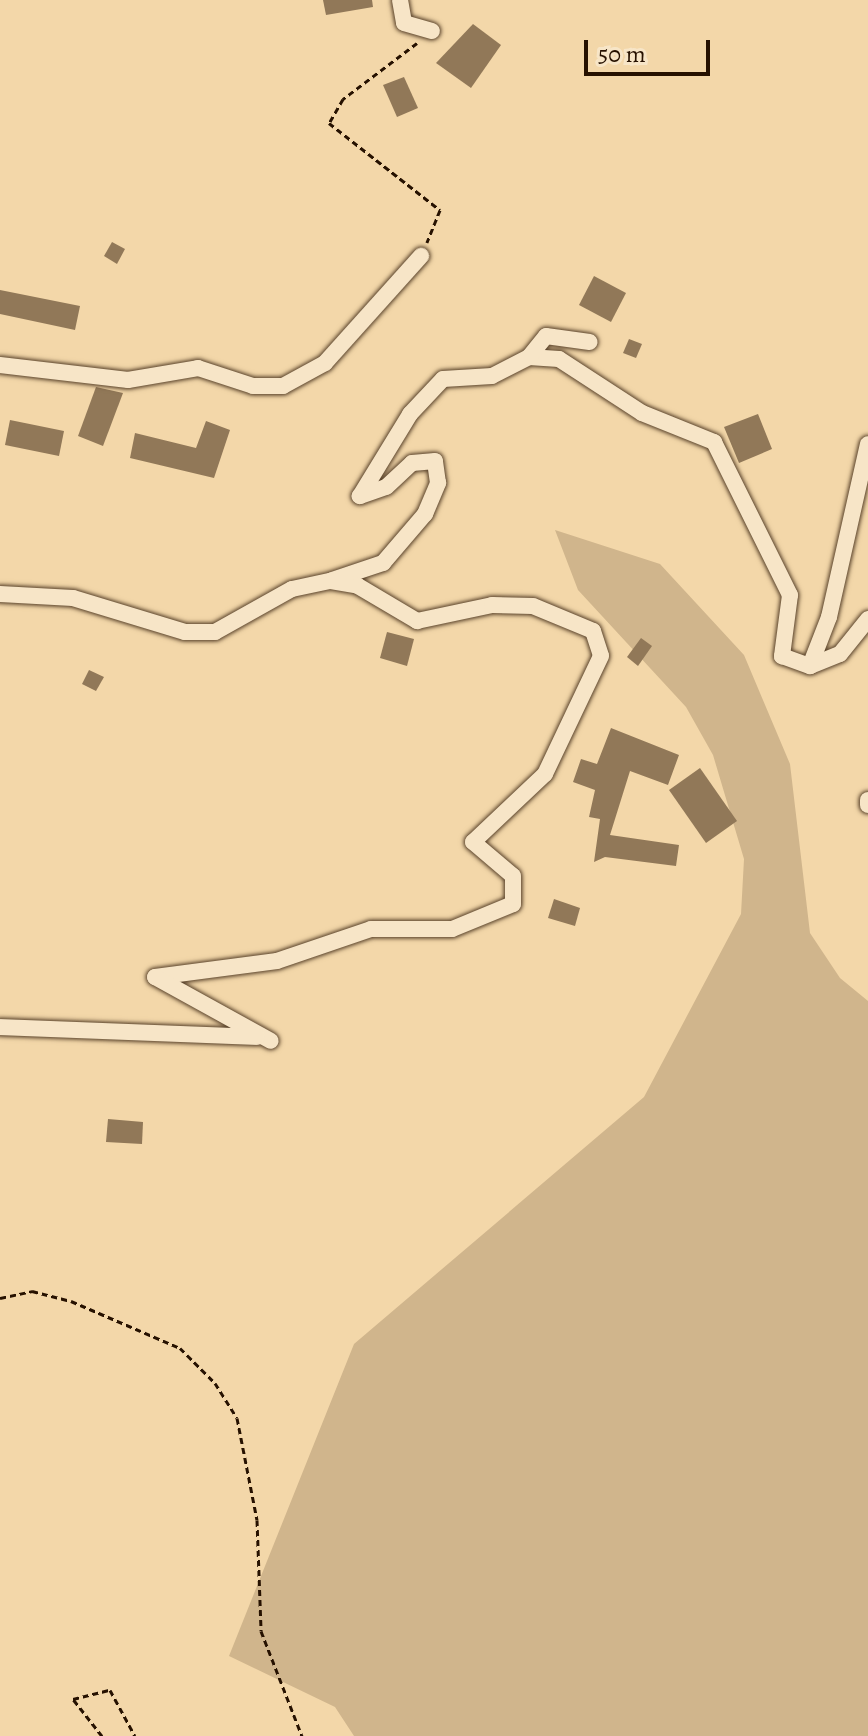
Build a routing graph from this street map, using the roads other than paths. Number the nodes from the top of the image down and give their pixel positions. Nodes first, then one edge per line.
1 (400, 0) edge
2 (432, 31) road end
3 (421, 256) road end
4 (590, 342) dead end
5 (529, 357) junction
6 (0, 365) edge
7 (868, 444) edge
8 (331, 581) junction
9 (0, 594) edge
10 (868, 619) edge
11 (810, 666) junction
12 (0, 1027) edge

1 - 2 street
3 - 6 street
4 - 5 street
5 - 8 street
5 - 11 street
7 - 11 street
8 - 9 street
8 - 12 street
10 - 11 street

